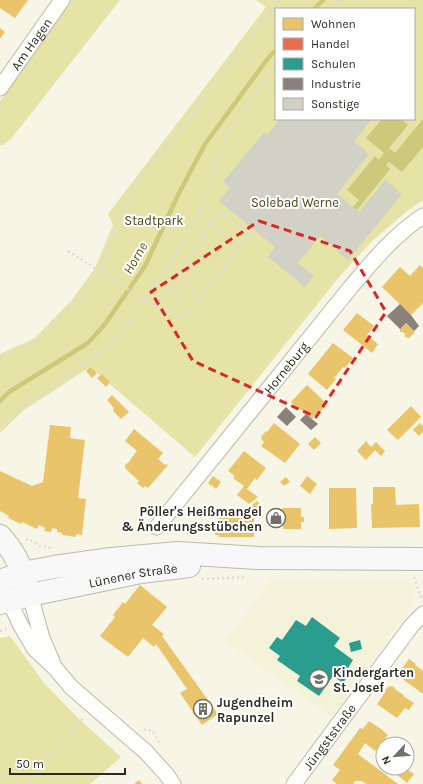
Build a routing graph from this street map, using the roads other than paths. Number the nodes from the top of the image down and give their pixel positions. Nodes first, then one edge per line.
1 (62, 0) edge
2 (0, 88) edge
3 (423, 216) edge
4 (157, 527) dead end
5 (0, 536) edge
6 (258, 558) junction
7 (417, 569) edge
8 (24, 573) junction
9 (2, 589) edge
10 (30, 595) junction
11 (423, 614) edge
12 (56, 669) junction
13 (173, 784) edge
14 (294, 784) edge

1 - 2 street, Am Hagen
3 - 4 street, Horneburg
5 - 8 main road
6 - 7 main road, Lünener Straße
6 - 8 main road, Lünener Straße
6 - 10 main road, Lünener Straße
8 - 9 main road, Lünener Straße
8 - 10 main road
9 - 10 main road, Lünener Straße
9 - 12 street
10 - 12 street
11 - 14 street, Jüngststraße
12 - 13 street

